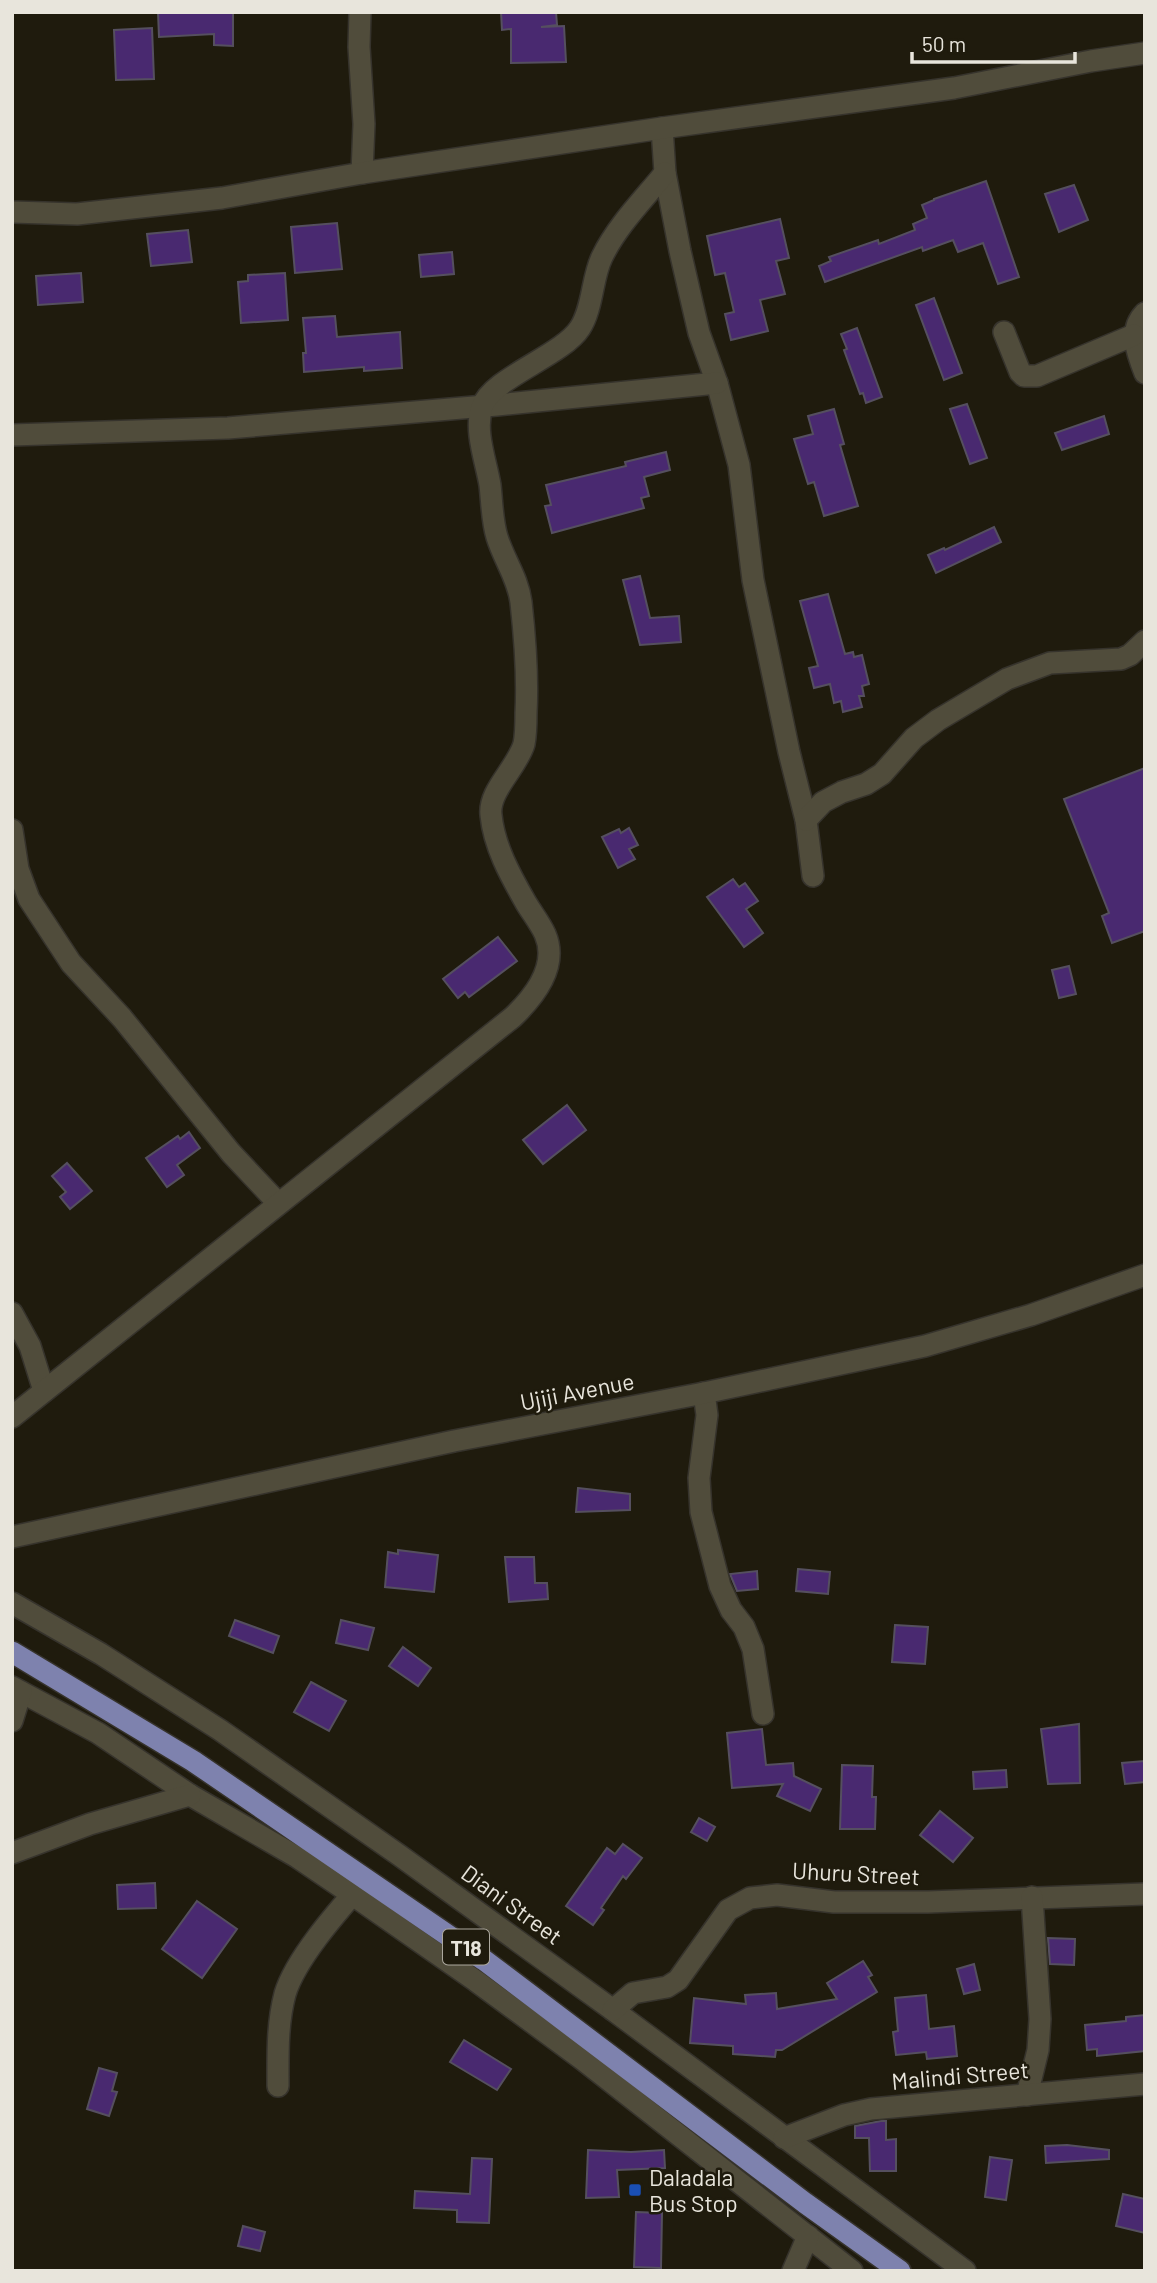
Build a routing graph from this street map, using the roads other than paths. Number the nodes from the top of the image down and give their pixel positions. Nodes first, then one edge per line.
1 (360, 12) edge
2 (1145, 53) edge
3 (662, 128) junction
4 (362, 173) junction
5 (665, 173) junction
6 (12, 212) edge
7 (1145, 313) edge
8 (1004, 332) dead end
9 (1135, 335) junction
10 (1145, 373) edge
11 (716, 383) junction
12 (482, 406) junction
13 (12, 435) edge
14 (1145, 641) edge
15 (806, 820) junction
16 (12, 830) edge
17 (15, 871) edge
18 (813, 876) dead end
19 (278, 1203) junction
20 (1145, 1275) edge
21 (12, 1312) edge
22 (44, 1391) junction
23 (704, 1394) junction
24 (12, 1417) edge
25 (12, 1537) edge
26 (12, 1603) edge
27 (12, 1651) edge
28 (17, 1689) edge
29 (763, 1714) dead end
30 (12, 1721) edge
31 (190, 1795) junction
32 (12, 1853) edge
33 (360, 1887) junction
34 (1145, 1894) edge
35 (1032, 1897) junction
36 (613, 2010) junction
37 (1145, 2084) edge
38 (278, 2086) dead end
39 (1027, 2095) junction
40 (784, 2138) junction
41 (808, 2236) junction
42 (793, 2271) edge
43 (852, 2271) edge
44 (900, 2271) edge
45 (965, 2271) edge

1 - 4 street
2 - 3 street
3 - 4 street
3 - 5 street
4 - 6 street
5 - 11 street
5 - 12 street
7 - 9 street
8 - 9 street
9 - 10 street
11 - 12 street
11 - 15 street
12 - 13 street
12 - 19 street
14 - 15 street
15 - 18 street
16 - 17 street
17 - 19 street
19 - 22 street
20 - 23 street, Ujiji Avenue
21 - 22 street
22 - 24 street
23 - 25 street, Ujiji Avenue
23 - 29 street
26 - 36 street, Diani Street
27 - 33 main road, T18
28 - 30 street
28 - 31 street
31 - 32 street
31 - 33 street
33 - 38 street
33 - 41 street
33 - 44 main road, T18
34 - 35 street, Uhuru Street
35 - 36 street, Uhuru Street
35 - 39 street
36 - 40 street, Diani Street
37 - 39 street, Malindi Street
39 - 40 street, Malindi Street
40 - 45 street, Diani Street
41 - 42 street
41 - 43 street

